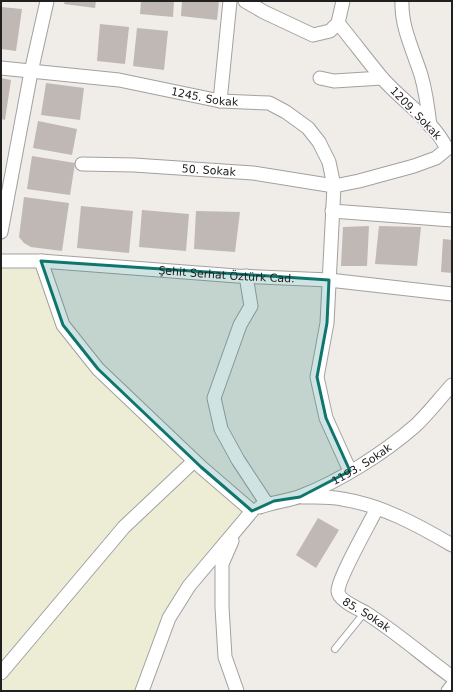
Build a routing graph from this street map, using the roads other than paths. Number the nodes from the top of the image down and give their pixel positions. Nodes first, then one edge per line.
1 (47, 1) edge
2 (230, 1) edge
3 (245, 1) edge
4 (343, 1) edge
5 (402, 1) edge
6 (338, 23) junction
7 (1, 68) edge
8 (31, 72) junction
9 (320, 78) dead end
10 (382, 78) junction
11 (220, 100) junction
12 (430, 126) junction
13 (82, 164) dead end
14 (334, 186) junction
15 (332, 211) junction
16 (452, 220) edge
17 (1, 232) edge
18 (1, 261) edge
19 (41, 261) junction
20 (246, 276) junction
21 (329, 280) junction
22 (452, 294) edge
23 (452, 385) edge
24 (194, 461) junction
25 (350, 471) junction
26 (300, 497) junction
27 (266, 504) junction
28 (378, 508) junction
29 (252, 511) junction
30 (237, 528) junction
31 (452, 545) edge
32 (365, 612) junction
33 (335, 649) dead end
34 (1, 673) edge
35 (452, 677) edge
36 (452, 686) edge
37 (142, 691) edge
38 (237, 691) edge
39 (448, 691) edge

1 - 8 street
2 - 11 street
3 - 6 street
4 - 6 street
5 - 12 street
6 - 10 street, 1209. Sokak
7 - 8 street, 1245. Sokak
8 - 11 street, 1245. Sokak
8 - 17 street
9 - 10 street
10 - 12 street, 1209. Sokak
11 - 14 street, 1245. Sokak
12 - 14 street, 1209. Sokak
13 - 14 street, 50. Sokak
14 - 15 street, 1245. Sokak
15 - 16 street
15 - 21 street, 1245. Sokak
18 - 19 street, Şehit Serhat Öztürk Cad.
19 - 20 street, Şehit Serhat Öztürk Cad.
19 - 24 street
20 - 21 street, Şehit Serhat Öztürk Cad.
20 - 27 street
21 - 22 street, Şehit Serhat Öztürk Cad.
21 - 25 street, 1245. Sokak
23 - 25 street, 1193. Sokak
24 - 29 street
24 - 34 street
25 - 26 street, 1193. Sokak
26 - 27 street, 1193. Sokak
26 - 28 street
27 - 29 street, 1193. Sokak
28 - 31 street
28 - 32 street, 85. Sokak
29 - 30 street
30 - 37 street
30 - 38 street
32 - 33 lane
32 - 35 street, 85. Sokak
36 - 39 street

